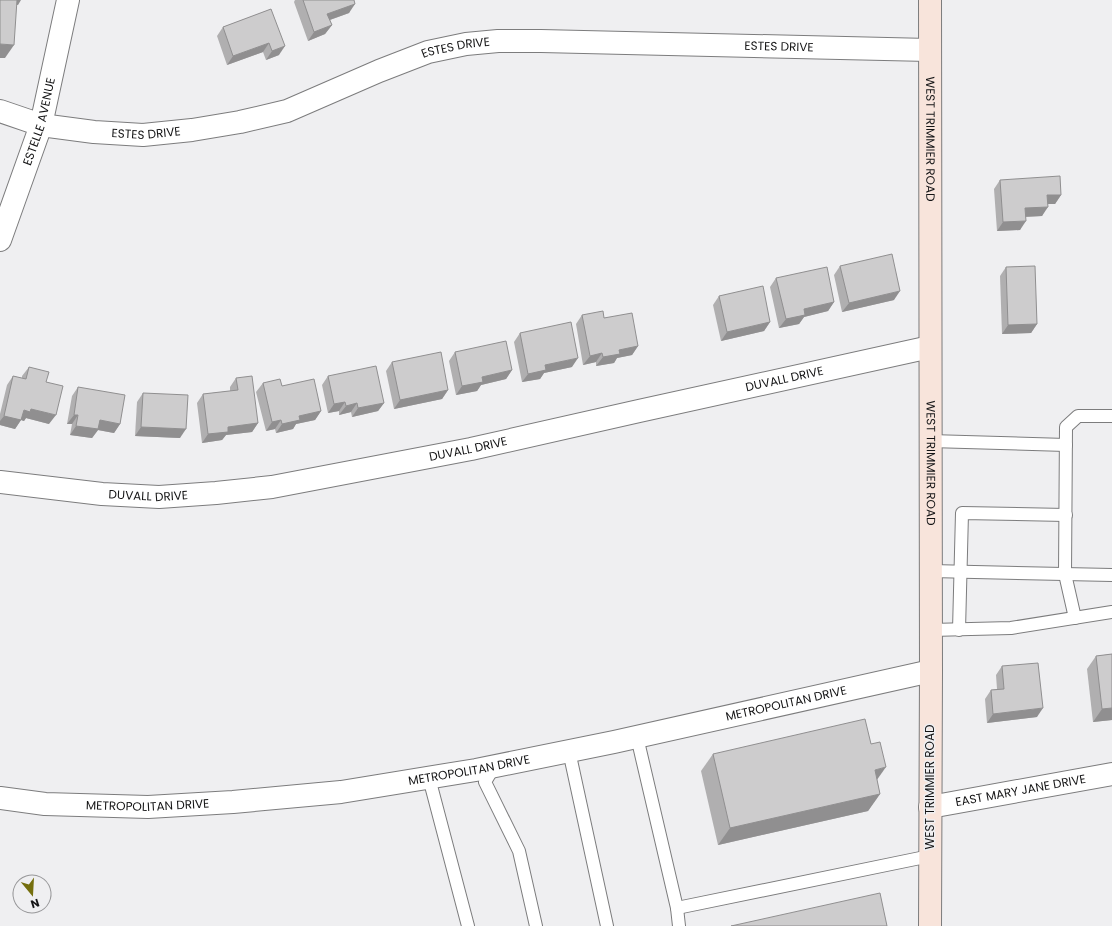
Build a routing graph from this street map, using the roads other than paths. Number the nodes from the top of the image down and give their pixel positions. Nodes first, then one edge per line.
1 (68, 0) edge
2 (930, 0) edge
3 (929, 50) junction
4 (0, 111) edge
5 (41, 125) junction
6 (0, 240) edge
7 (930, 347) junction
8 (1112, 416) edge
9 (930, 441) junction
10 (1066, 445) junction
11 (0, 482) edge
12 (1066, 515) junction
13 (930, 571) junction
14 (960, 572) junction
15 (1065, 574) junction
16 (1112, 575) edge
17 (1112, 612) edge
18 (1075, 618) junction
19 (931, 630) junction
20 (959, 630) junction
21 (931, 671) junction
22 (637, 737) junction
23 (569, 751) junction
24 (494, 767) junction
25 (1112, 774) edge
26 (429, 778) junction
27 (0, 798) edge
28 (930, 807) junction
29 (930, 856) junction
30 (677, 908) junction
31 (468, 926) edge
32 (536, 926) edge
33 (607, 926) edge
34 (679, 926) edge
35 (930, 926) edge

1 - 5 street, ESTELLE AVENUE
2 - 3 street, WEST TRIMMIER ROAD
3 - 5 street, ESTES DRIVE
3 - 7 street, WEST TRIMMIER ROAD
4 - 5 street, ESTES DRIVE
5 - 6 street, ESTELLE AVENUE
7 - 9 street, WEST TRIMMIER ROAD
7 - 11 street, DUVALL DRIVE
8 - 10 lane
9 - 10 lane
9 - 13 street, WEST TRIMMIER ROAD
10 - 12 lane
12 - 14 lane
12 - 15 lane
13 - 14 lane
13 - 19 street, WEST TRIMMIER ROAD
14 - 15 lane
14 - 20 lane
15 - 16 lane
15 - 18 lane
17 - 18 lane
18 - 20 lane
19 - 20 lane
19 - 21 street, WEST TRIMMIER ROAD
21 - 22 street, METROPOLITAN DRIVE
21 - 28 street, WEST TRIMMIER ROAD
22 - 23 street, METROPOLITAN DRIVE
22 - 30 lane
23 - 24 street, METROPOLITAN DRIVE
23 - 33 lane
24 - 26 street, METROPOLITAN DRIVE
24 - 32 lane
25 - 28 street, EAST MARY JANE DRIVE
26 - 27 street, METROPOLITAN DRIVE
26 - 31 lane
28 - 29 street, WEST TRIMMIER ROAD
29 - 30 lane
29 - 35 street, WEST TRIMMIER ROAD
30 - 34 lane

